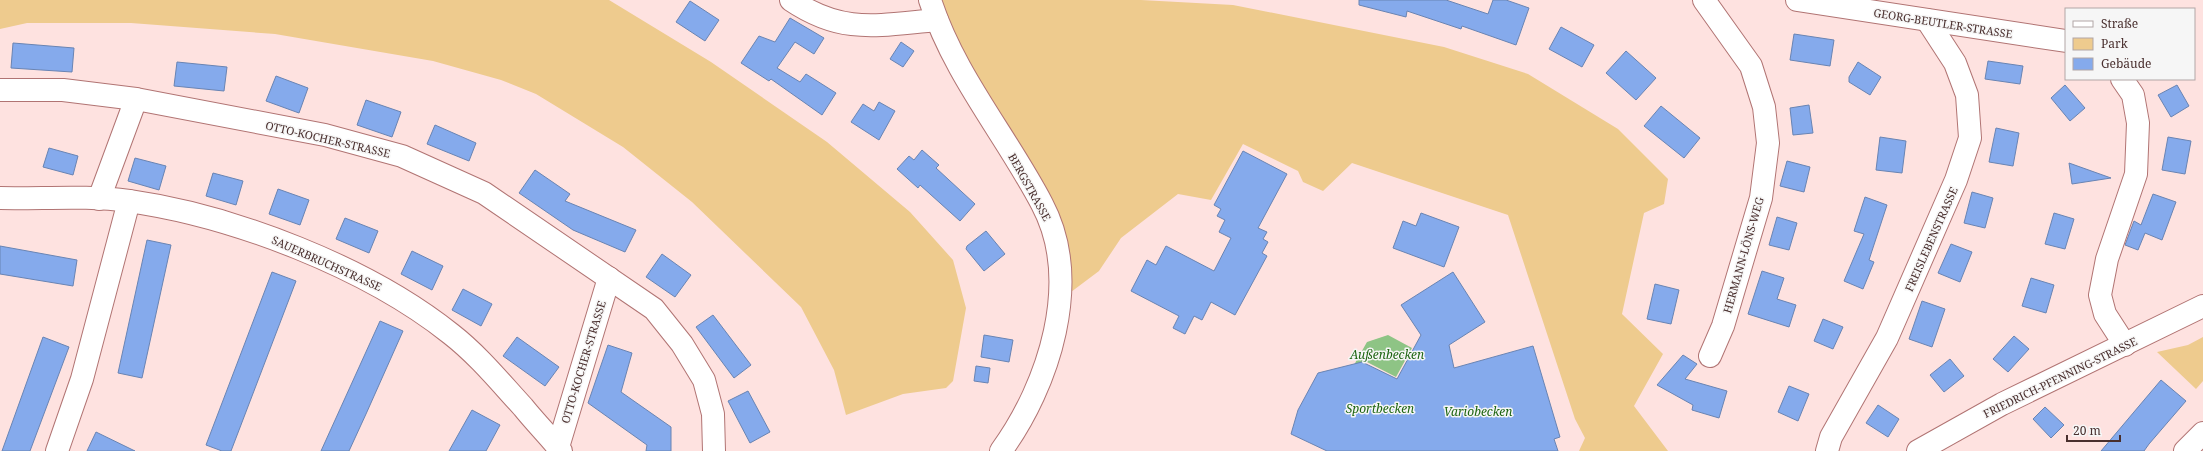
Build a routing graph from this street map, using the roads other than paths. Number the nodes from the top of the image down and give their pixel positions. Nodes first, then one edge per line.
1 (791, 0) edge
2 (1704, 0) edge
3 (1797, 0) edge
4 (933, 10) edge
5 (1926, 20) junction
6 (2065, 41) edge
7 (2123, 80) edge
8 (0, 90) edge
9 (136, 99) junction
10 (0, 198) edge
11 (100, 199) junction
12 (129, 201) junction
13 (609, 278) junction
14 (2203, 306) edge
15 (2125, 345) junction
16 (1710, 356) dead end
17 (2203, 433) edge
18 (559, 449) edge
19 (57, 451) edge
20 (714, 451) edge
21 (1001, 451) edge
22 (1827, 451) edge
23 (1918, 451) edge
24 (2185, 451) edge

1 - 4 street
2 - 16 street, HERMANN-LÖNS-WEG
3 - 5 street, GEORG-BEUTLER-STRASSE
4 - 21 street, BERGSTRASSE
5 - 6 street, GEORG-BEUTLER-STRASSE
5 - 22 street, FREISLEBENSTRASSE
7 - 15 street
8 - 9 street, OTTO-KOCHER-STRASSE
9 - 11 street
9 - 13 street, OTTO-KOCHER-STRASSE
10 - 11 street, SAUERBRUCHSTRASSE
11 - 12 street, SAUERBRUCHSTRASSE
12 - 18 street, SAUERBRUCHSTRASSE
12 - 19 street
13 - 18 street, OTTO-KOCHER-STRASSE
13 - 20 street, OTTO-KOCHER-STRASSE
14 - 15 street, FRIEDRICH-PFENNING-STRASSE
15 - 23 street, FRIEDRICH-PFENNING-STRASSE
17 - 24 street

